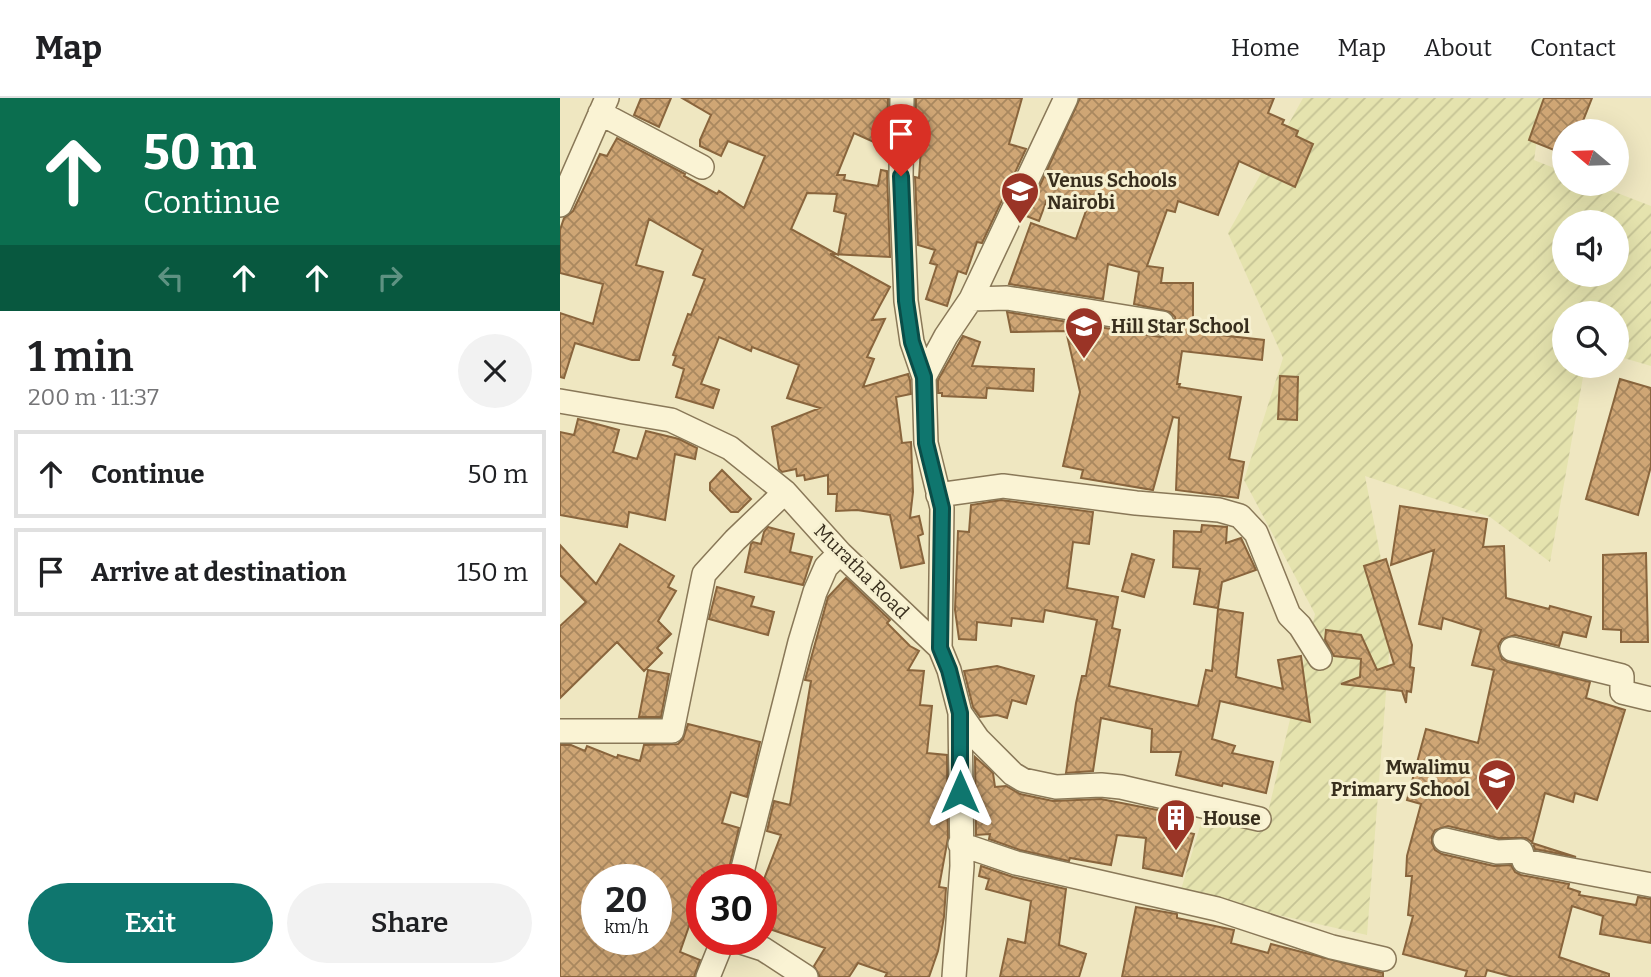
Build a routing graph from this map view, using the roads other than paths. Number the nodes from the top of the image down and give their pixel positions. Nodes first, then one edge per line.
1 (902, 98) edge
2 (1066, 98) edge
3 (603, 105) edge
4 (702, 167) dead end
5 (562, 197) edge
6 (971, 299) junction
7 (1162, 323) dead end
8 (924, 377) junction
9 (560, 401) edge
10 (785, 492) junction
11 (938, 495) junction
12 (840, 553) junction
13 (940, 648) junction
14 (1512, 649) dead end
15 (1320, 658) dead end
16 (1651, 699) edge
17 (960, 713) junction
18 (560, 731) edge
19 (1259, 819) dead end
20 (1445, 840) dead end
21 (960, 844) junction
22 (744, 864) edge
23 (1651, 885) edge
24 (717, 955) edge
25 (772, 955) edge
26 (1384, 959) dead end
27 (708, 977) edge
28 (806, 977) edge
29 (954, 977) edge

1 - 8 street
2 - 6 street
3 - 4 street
3 - 5 street
6 - 7 street
6 - 8 street
8 - 11 street
9 - 10 street, Muratha Road
10 - 12 street, Muratha Road
10 - 18 street
11 - 13 street
11 - 15 street
12 - 13 street, Muratha Road
12 - 22 street
13 - 17 street, Muratha Road
14 - 16 street
17 - 19 street
17 - 21 street, Muratha Road
20 - 23 street
21 - 26 street
21 - 29 street, Muratha Road
24 - 27 street
25 - 28 street

